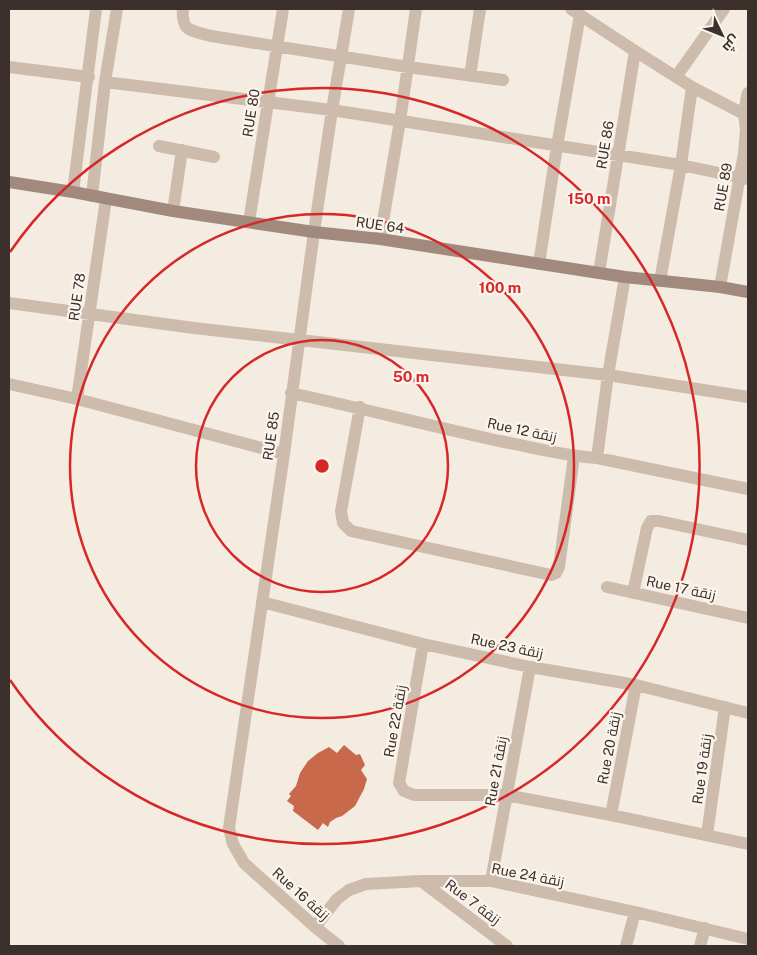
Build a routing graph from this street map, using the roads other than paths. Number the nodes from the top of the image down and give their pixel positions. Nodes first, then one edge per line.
1 (96, 9) edge
2 (117, 9) edge
3 (184, 9) edge
4 (283, 9) edge
5 (349, 9) edge
6 (416, 9) edge
7 (480, 9) edge
8 (724, 9) edge
9 (576, 12) edge
10 (277, 47) junction
11 (635, 51) junction
12 (342, 56) junction
13 (9, 67) edge
14 (408, 67) junction
15 (470, 76) junction
16 (676, 77) junction
17 (88, 78) junction
18 (503, 80) dead end
19 (105, 82) junction
20 (692, 87) junction
21 (748, 93) edge
22 (268, 102) junction
23 (332, 110) junction
24 (744, 114) junction
25 (400, 121) junction
26 (159, 146) dead end
27 (557, 146) junction
28 (182, 150) junction
29 (618, 156) junction
30 (214, 157) dead end
31 (681, 165) junction
32 (744, 178) edge
33 (9, 182) edge
34 (73, 192) junction
35 (92, 196) junction
36 (106, 198) junction
37 (173, 210) junction
38 (249, 222) junction
39 (314, 232) junction
40 (380, 239) junction
41 (539, 264) junction
42 (599, 273) junction
43 (625, 277) junction
44 (660, 281) junction
45 (720, 287) junction
46 (748, 292) edge
47 (9, 303) edge
48 (89, 313) junction
49 (299, 340) junction
50 (608, 375) junction
51 (9, 384) edge
52 (292, 393) junction
53 (748, 397) edge
54 (77, 399) junction
55 (360, 407) junction
56 (284, 454) junction
57 (574, 456) junction
58 (597, 458) junction
59 (748, 489) edge
60 (748, 540) edge
61 (607, 587) dead end
62 (633, 593) junction
63 (262, 602) junction
64 (748, 618) edge
65 (424, 644) junction
66 (530, 667) junction
67 (636, 685) junction
68 (726, 707) junction
69 (748, 713) edge
70 (506, 795) junction
71 (611, 815) junction
72 (707, 835) junction
73 (748, 844) edge
74 (244, 863) joint
75 (421, 881) junction
76 (491, 881) junction
77 (635, 912) junction
78 (315, 927) junction
79 (705, 928) junction
80 (748, 939) edge
81 (338, 946) edge
82 (507, 946) edge
83 (626, 946) edge
84 (700, 946) edge

1 - 17 street
2 - 19 street
3 - 10 street
4 - 10 street, RUE 80
5 - 12 street, RUE 85
6 - 14 street
7 - 15 street
8 - 16 street
9 - 11 street
9 - 27 street
10 - 12 street
10 - 22 street, RUE 80
11 - 16 street
11 - 29 street, RUE 86
12 - 14 street
12 - 23 street, RUE 85
13 - 17 street
14 - 15 street
14 - 25 street
15 - 18 street
16 - 20 street
17 - 34 street
19 - 22 street
19 - 35 street
20 - 24 street
20 - 31 street
21 - 24 street, RUE 89
22 - 23 street
22 - 38 street, RUE 80
23 - 25 street
23 - 39 street, RUE 85
24 - 32 street, RUE 89
25 - 27 street
25 - 40 street
26 - 28 street
27 - 29 street
27 - 41 street
28 - 30 street
28 - 37 street
29 - 31 street
29 - 42 street, RUE 86
31 - 32 street
31 - 44 street
32 - 45 street, RUE 89
33 - 34 street, RUE 64
34 - 35 street, RUE 64
35 - 36 street, RUE 64
36 - 37 street, RUE 64
36 - 48 street, RUE 78
37 - 38 street, RUE 64
38 - 39 street, RUE 64
39 - 40 street, RUE 64
39 - 49 street, RUE 85
40 - 41 street, RUE 64
41 - 42 street, RUE 64
42 - 43 street, RUE 64
43 - 44 street, RUE 64
43 - 50 street
44 - 45 street, RUE 64
45 - 46 street, RUE 64
47 - 48 street
48 - 49 street
48 - 54 street, RUE 78
49 - 50 street
49 - 52 street, RUE 85
50 - 53 street
50 - 58 street
51 - 54 street
52 - 55 street, Rue 12 زنقة
52 - 56 street, RUE 85
54 - 56 street
55 - 57 street, Rue 12 زنقة
55 - 57 street
56 - 63 street, RUE 85
57 - 58 street, Rue 12 زنقة
58 - 59 street, Rue 12 زنقة
60 - 62 street
61 - 62 street, Rue 17 زنقة
62 - 64 street, Rue 17 زنقة
63 - 65 street, Rue 23 زنقة
63 - 74 street, RUE 85
65 - 66 street, Rue 23 زنقة
65 - 70 street, Rue 22 زنقة
66 - 67 street, Rue 23 زنقة
66 - 70 street, Rue 21 زنقة
67 - 68 street, Rue 23 زنقة
67 - 71 street, Rue 20 زنقة
68 - 69 street, Rue 23 زنقة
68 - 72 street, Rue 19 زنقة
70 - 71 street
70 - 76 street, Rue 21 زنقة
71 - 72 street
72 - 73 street
74 - 78 street, Rue 16 زنقة
75 - 76 street, Rue 24 زنقة
75 - 78 street, Rue 24 زنقة
75 - 82 street, Rue 7 زنقة
76 - 77 street, Rue 24 زنقة
77 - 79 street, Rue 24 زنقة
77 - 83 street
78 - 81 street, Rue 16 زنقة
79 - 80 street, Rue 24 زنقة
79 - 84 street

